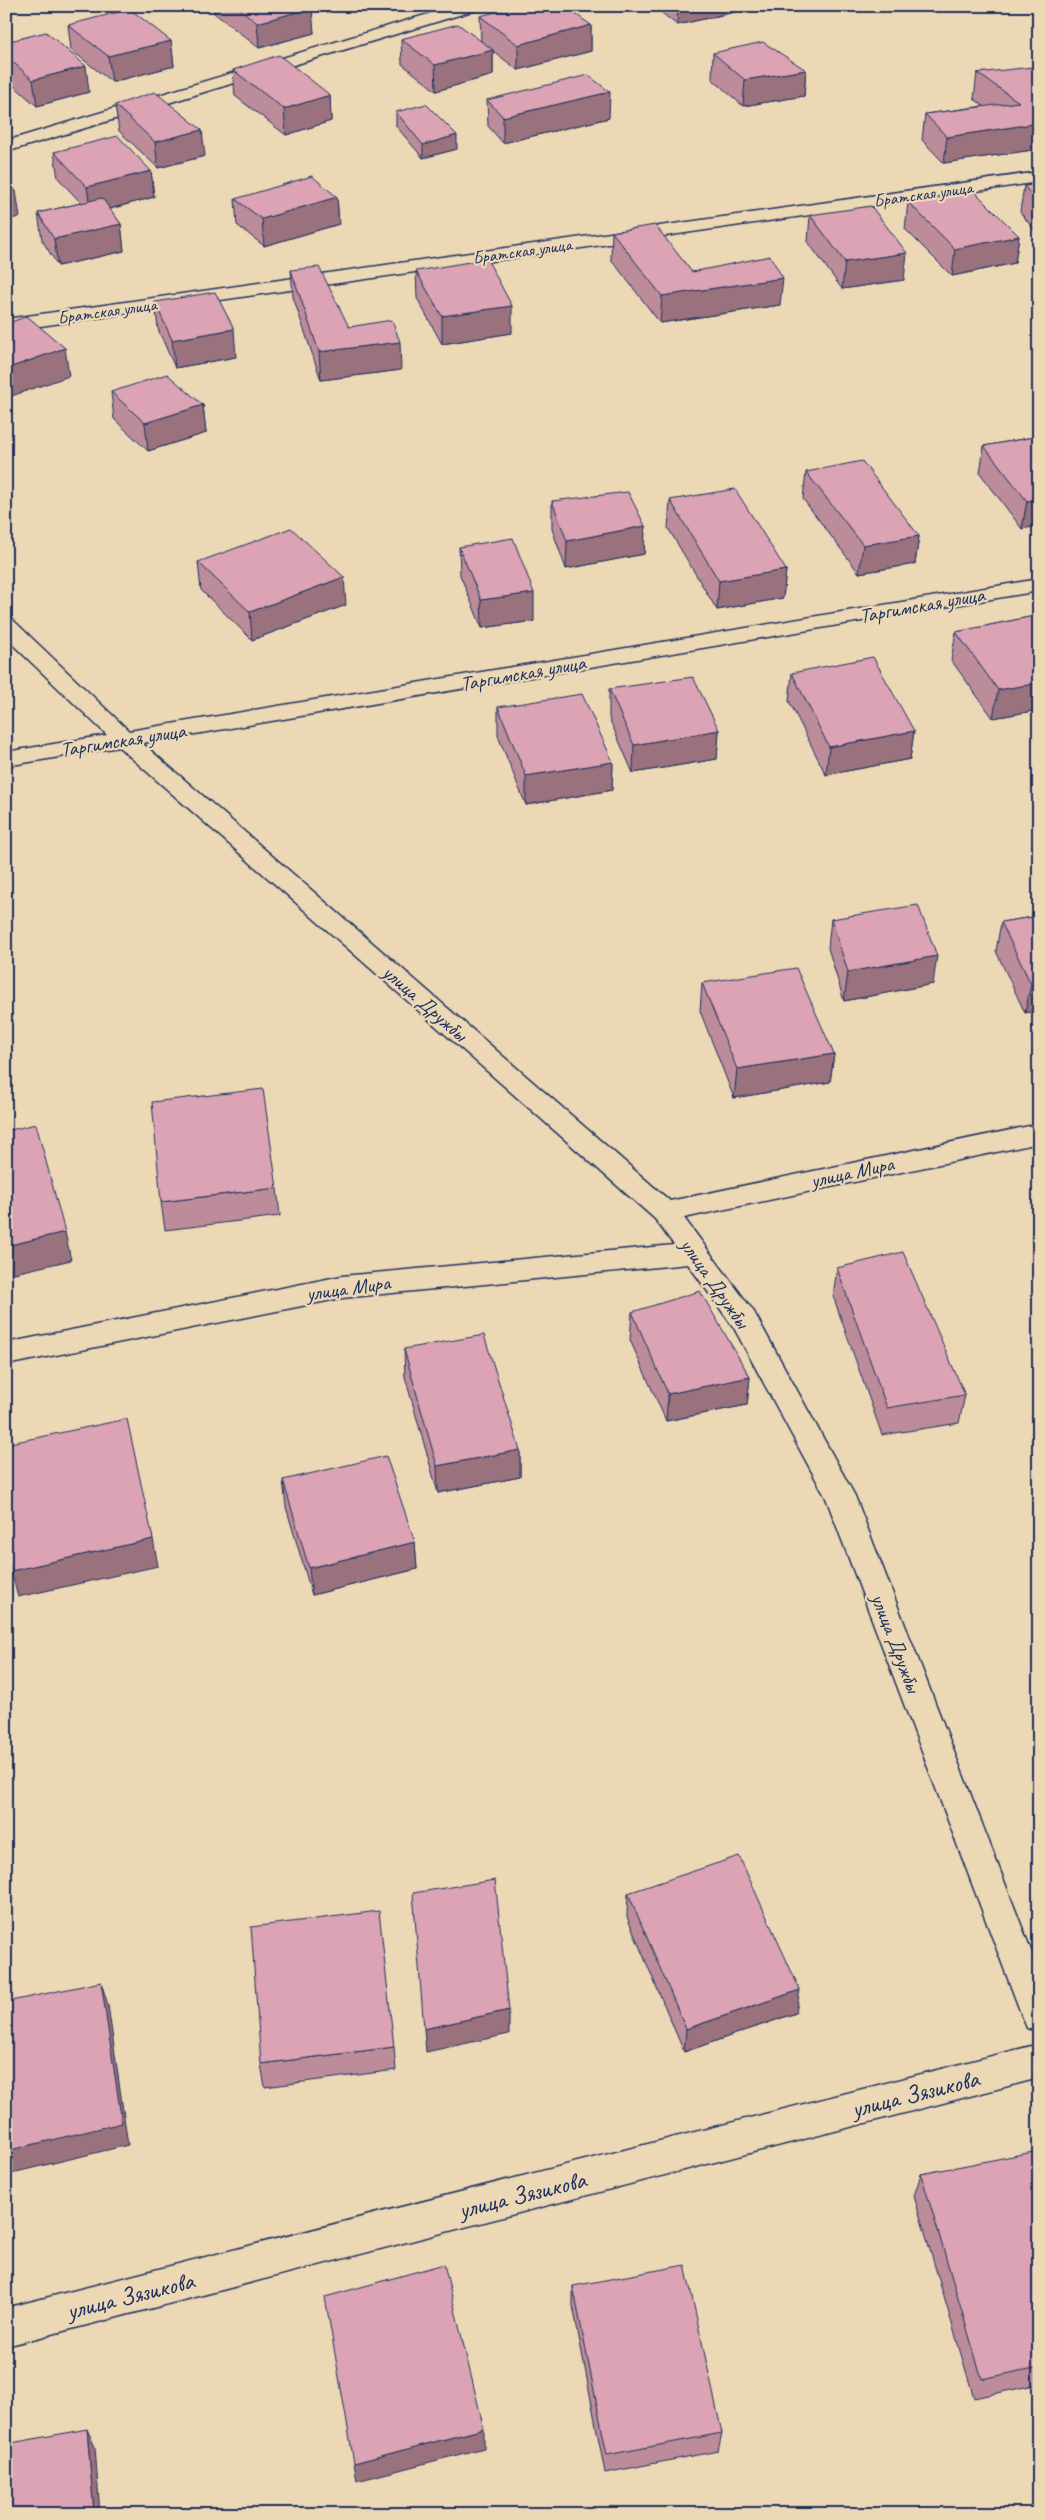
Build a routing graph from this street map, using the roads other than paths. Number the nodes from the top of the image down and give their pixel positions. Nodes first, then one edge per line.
1 (473, 6) edge
2 (6, 147) edge
3 (1039, 177) edge
4 (6, 325) edge
5 (1039, 585) edge
6 (6, 626) edge
7 (124, 740) junction
8 (6, 759) edge
9 (1039, 1133) edge
10 (664, 1212) junction
11 (694, 1253) junction
12 (6, 1354) edge
13 (1039, 2016) edge
14 (1039, 2061) edge
15 (6, 2327) edge

1 - 2 street
3 - 4 street, Братская улица
5 - 7 street, Таргимская улица
6 - 7 street, улица Дружбы
7 - 8 street, Таргимская улица
7 - 10 street, улица Дружбы
9 - 10 street, улица Мира
10 - 11 street, улица Дружбы
11 - 12 street, улица Мира
11 - 13 street, улица Дружбы
14 - 15 street, улица Зязикова

